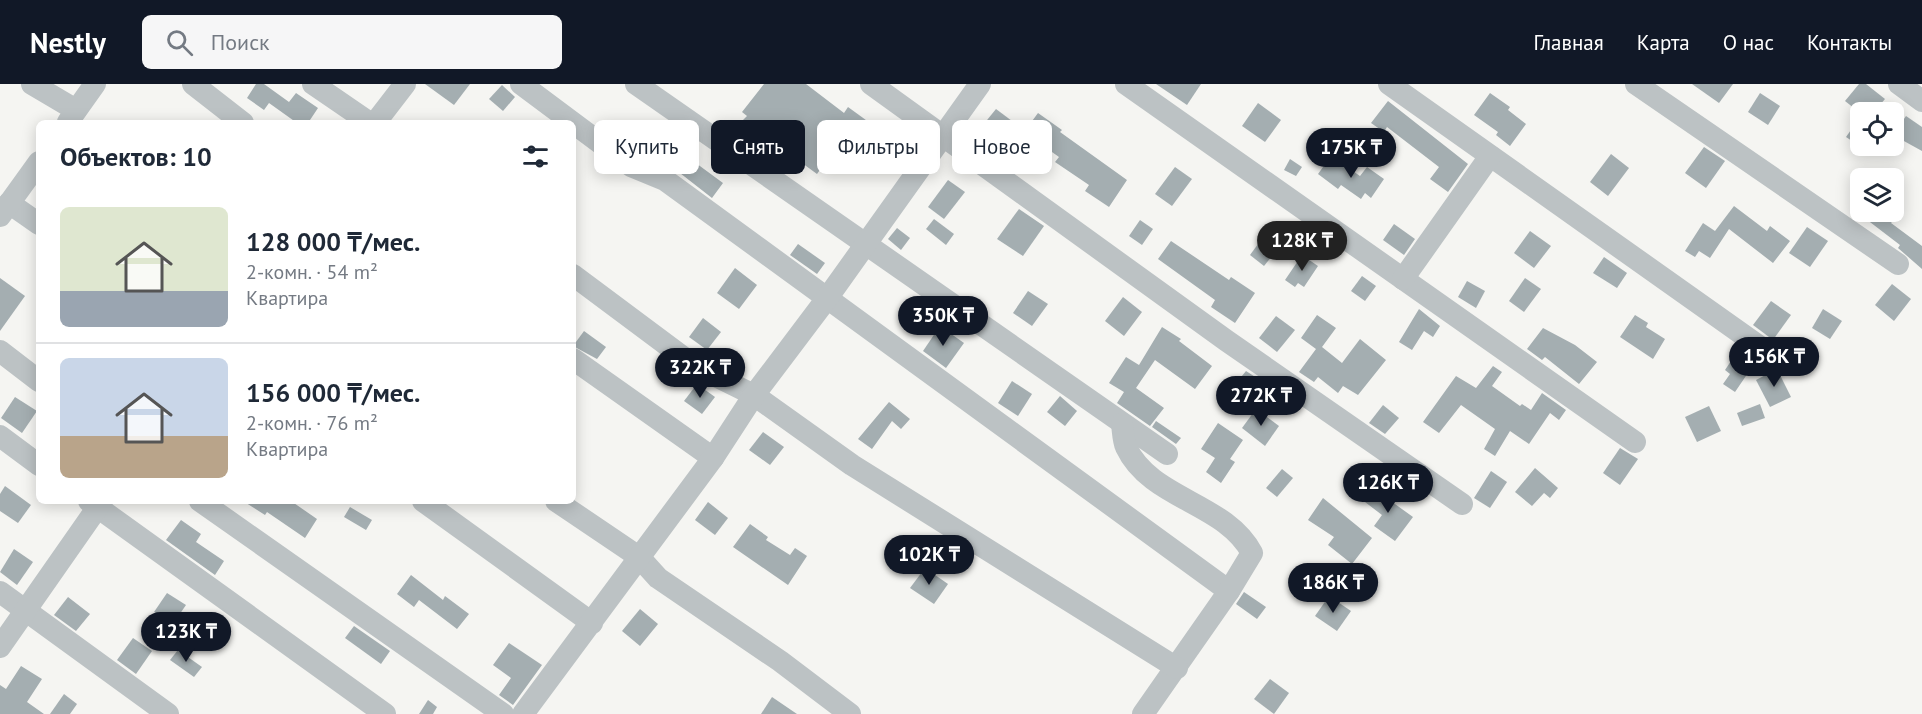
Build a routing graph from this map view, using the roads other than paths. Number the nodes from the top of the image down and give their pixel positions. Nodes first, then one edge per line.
1 (32, 84) edge
2 (95, 84) edge
3 (193, 84) edge
4 (313, 84) edge
5 (405, 84) edge
6 (520, 84) edge
7 (636, 84) edge
8 (871, 84) edge
9 (980, 84) edge
10 (1126, 84) edge
11 (1389, 84) edge
12 (1899, 84) edge
13 (1642, 86) edge
14 (1922, 100) edge
15 (71, 117) edge
16 (239, 120) edge
17 (366, 120) edge
18 (377, 120) edge
19 (569, 120) edge
20 (576, 125) edge
21 (943, 135) junction
22 (1490, 156) junction
23 (36, 166) edge
24 (5, 209) edge
25 (36, 223) edge
26 (864, 246) junction
27 (1898, 264) dead end
28 (576, 276) edge
29 (1403, 279) junction
30 (828, 297) junction
31 (0, 351) edge
32 (1773, 356) dead end
33 (576, 362) edge
34 (36, 379) edge
35 (754, 395) junction
36 (1122, 424) junction
37 (0, 436) edge
38 (1635, 442) dead end
39 (1167, 454) dead end
40 (713, 458) junction
41 (36, 463) edge
42 (95, 504) edge
43 (97, 504) edge
44 (204, 504) edge
45 (427, 504) edge
46 (560, 504) edge
47 (1462, 504) dead end
48 (639, 557) junction
49 (0, 591) edge
50 (1229, 591) junction
51 (26, 609) junction
52 (592, 623) junction
53 (0, 646) edge
54 (1177, 668) junction
55 (168, 714) edge
56 (385, 714) edge
57 (503, 714) edge
58 (523, 714) edge
59 (850, 714) edge
60 (1143, 714) edge

1 - 15 street
2 - 15 street
3 - 16 street
4 - 17 street
5 - 18 street
6 - 19 street
7 - 26 street
8 - 21 street
9 - 21 street
10 - 29 street
11 - 22 street
12 - 14 street
13 - 27 street
20 - 30 street
21 - 26 street
21 - 47 street
22 - 29 street
22 - 32 street
23 - 24 street
24 - 25 street
26 - 30 street
26 - 36 street
28 - 35 street
29 - 38 street
30 - 35 street
30 - 50 street
31 - 34 street
33 - 40 street
35 - 40 street
35 - 54 street
36 - 39 street
36 - 50 street
37 - 41 street
40 - 48 street
42 - 51 street
43 - 56 street
44 - 57 street
45 - 52 street
46 - 48 street
48 - 52 street
48 - 59 street
49 - 51 street
50 - 54 street
51 - 53 street
51 - 55 street
52 - 58 street
54 - 60 street

